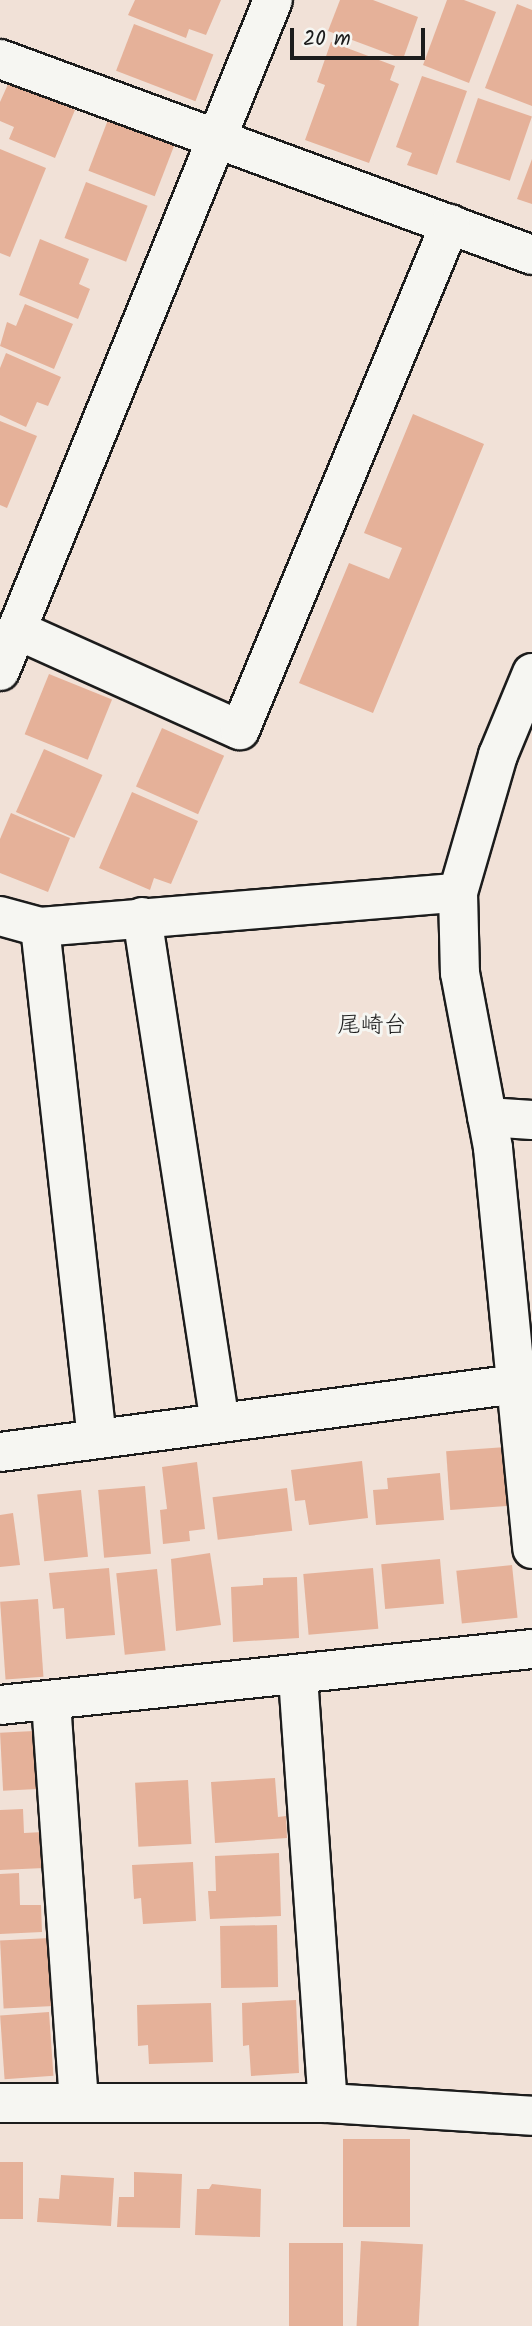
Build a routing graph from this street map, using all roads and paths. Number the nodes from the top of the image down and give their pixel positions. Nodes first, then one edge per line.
1 (273, 0) edge
2 (0, 59) edge
3 (219, 137) junction
4 (450, 224) junction
5 (532, 255) edge
6 (17, 629) junction
7 (0, 671) edge
8 (532, 673) edge
9 (458, 893) junction
10 (0, 916) edge
11 (142, 917) junction
12 (40, 927) junction
13 (487, 1117) junction
14 (532, 1120) edge
15 (524, 1383) edge
16 (220, 1423) junction
17 (97, 1439) junction
18 (0, 1452) edge
19 (532, 1549) edge
20 (532, 1649) edge
21 (298, 1677) junction
22 (51, 1702) junction
23 (0, 1705) edge
24 (79, 2100) junction
25 (0, 2103) edge
26 (328, 2103) junction
27 (532, 2116) edge

1 - 3 street
2 - 3 street
3 - 4 street
3 - 6 street
4 - 5 street
4 - 6 street
6 - 7 street
8 - 9 street
9 - 11 street
9 - 13 street
10 - 12 street
11 - 12 street
11 - 16 street
12 - 17 street
13 - 14 street
13 - 15 street
15 - 16 street
15 - 19 street
16 - 17 street
17 - 18 street
20 - 21 street
21 - 22 street
21 - 26 street
22 - 23 street
22 - 24 street
24 - 25 street
24 - 26 street
26 - 27 street

